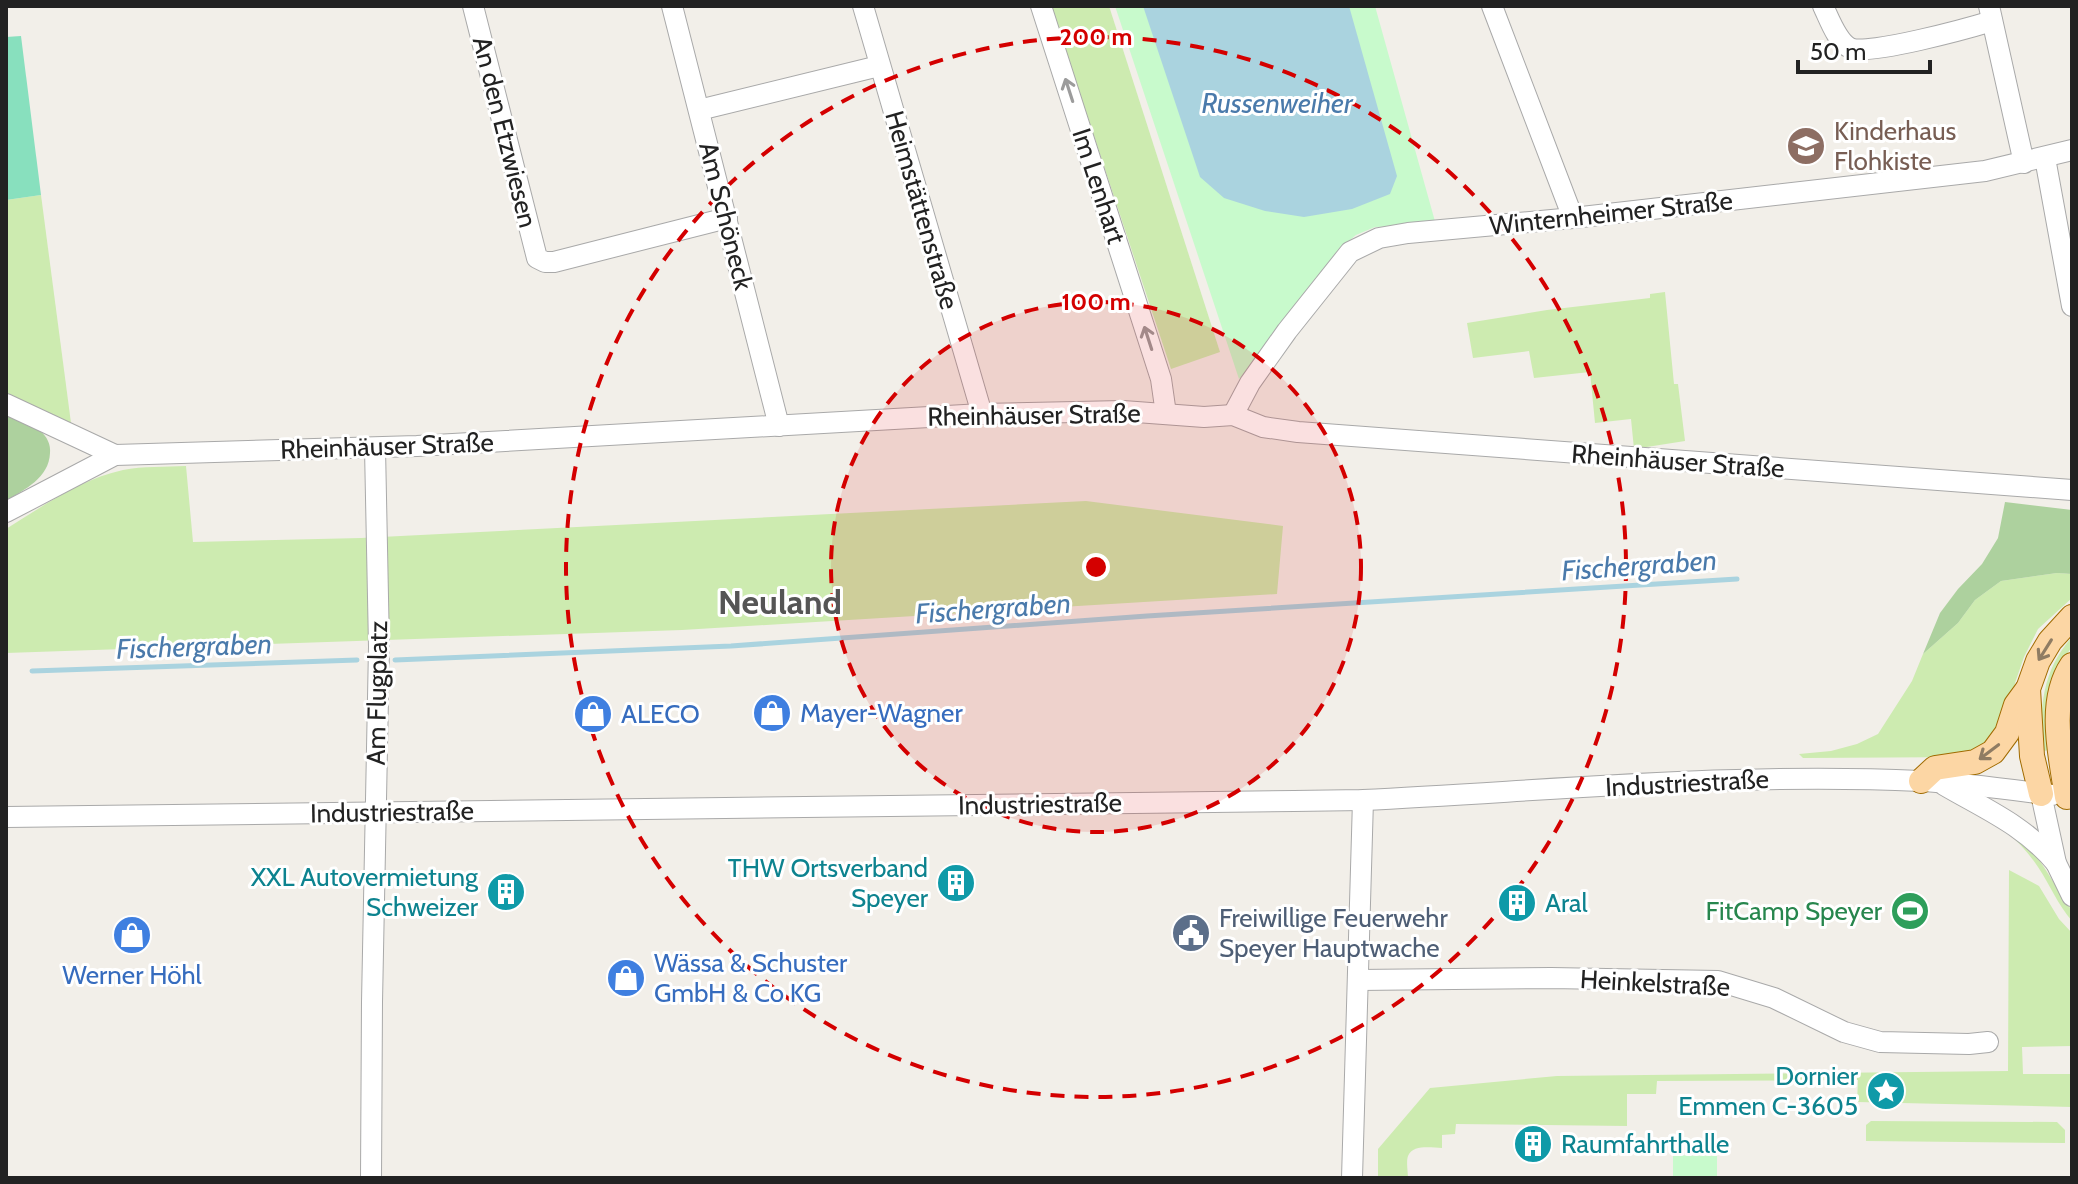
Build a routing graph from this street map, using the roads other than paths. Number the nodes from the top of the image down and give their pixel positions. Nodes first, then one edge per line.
1 (473, 6) edge
2 (672, 6) edge
3 (863, 6) edge
4 (1041, 6) edge
5 (1492, 6) edge
6 (1823, 6) edge
7 (1991, 14) edge
8 (879, 66) junction
9 (699, 110) junction
10 (2072, 150) edge
11 (2045, 158) junction
12 (2024, 163) junction
13 (727, 218) junction
14 (1573, 218) junction
15 (2072, 306) edge
16 (6, 404) edge
17 (982, 414) junction
18 (1166, 414) junction
19 (1233, 415) junction
20 (779, 426) junction
21 (375, 448) junction
22 (115, 455) junction
23 (2072, 472) edge
24 (2064, 489) edge
25 (6, 512) edge
26 (2072, 617) edge
27 (2069, 673) edge
28 (2028, 689) junction
29 (2072, 707) edge
30 (1931, 782) junction
31 (2041, 794) junction
32 (1363, 800) junction
33 (2070, 804) edge
34 (376, 813) junction
35 (6, 817) edge
36 (2056, 863) junction
37 (2072, 896) edge
38 (1358, 980) junction
39 (1988, 1042) dead end
40 (371, 1178) edge
41 (1352, 1178) edge

1 - 13 street, An den Etzwiesen
2 - 9 street, Am Schöneck
3 - 8 street, Heimstättenstraße
18 -> 4 street, Im Lenhart
5 - 14 street
6 - 7 street
7 - 12 street
8 - 9 street
8 - 17 street, Heimstättenstraße
9 - 13 street, Am Schöneck
10 - 11 street, Winternheimer Straße
11 - 12 street, Winternheimer Straße
11 - 15 street
12 - 14 street, Winternheimer Straße
13 - 20 street, Am Schöneck
14 - 19 street, Winternheimer Straße
16 - 22 street
17 - 18 street, Rheinhäuser Straße
17 - 20 street, Rheinhäuser Straße
18 - 19 street, Rheinhäuser Straße
19 - 24 street, Rheinhäuser Straße
20 - 21 street, Rheinhäuser Straße
21 - 22 street, Rheinhäuser Straße
21 - 34 street, Am Flugplatz
22 - 25 street, Rheinhäuser Straße
23 - 24 street
26 -> 28 main road
27 - 29 main road
27 - 33 main road
28 -> 30 main road
28 - 31 main road
30 - 31 street, Industriestraße
30 - 32 street, Industriestraße
30 - 36 street
31 - 33 street, Industriestraße
31 - 36 street
32 - 34 street, Industriestraße
32 - 38 street
34 - 35 street, Industriestraße
34 - 40 street, Am Flugplatz
36 - 37 street
38 - 39 street, Heinkelstraße
38 - 41 street

